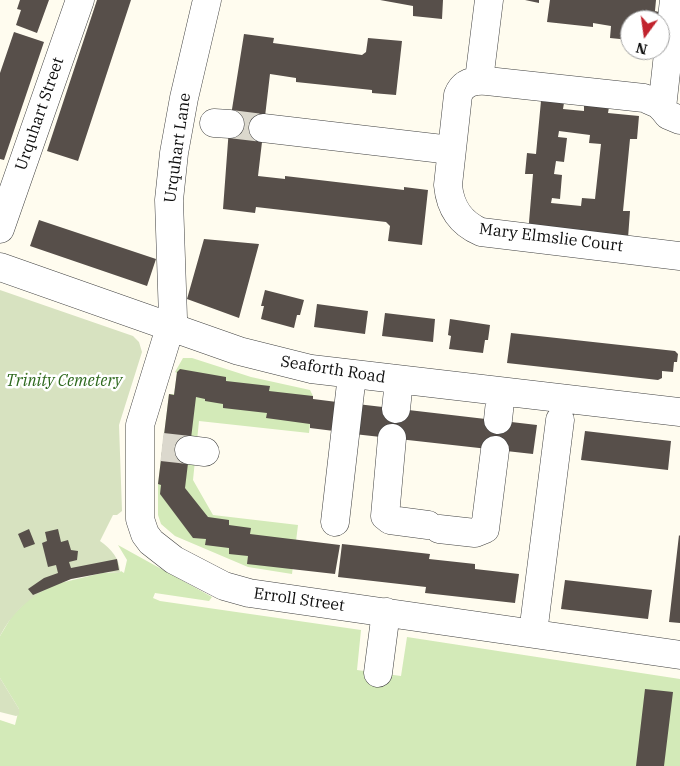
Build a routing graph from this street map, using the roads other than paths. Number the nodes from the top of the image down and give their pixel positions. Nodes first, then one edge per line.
1 (80, 0) edge
2 (207, 0) edge
3 (488, 0) edge
4 (674, 0) edge
5 (479, 80) junction
6 (671, 114) edge
7 (263, 128) tunnel mouth
8 (451, 150) junction
9 (0, 229) edge
10 (680, 256) edge
11 (0, 267) edge
12 (171, 327) junction
13 (352, 375) junction
14 (399, 381) junction
15 (501, 392) junction
16 (396, 409) dead end
17 (680, 412) edge
18 (498, 420) dead end
19 (560, 420) dead end
20 (392, 438) dead end
21 (495, 450) dead end
22 (335, 522) dead end
23 (386, 612) junction
24 (533, 633) junction
25 (680, 655) edge
26 (378, 673) dead end

1 - 9 street, Urquhart Street
2 - 12 street, Urquhart Lane
3 - 5 street
4 - 6 street
5 - 6 street
5 - 8 street, Mary Elmslie Court
7 - 8 street
8 - 10 street, Mary Elmslie Court
11 - 12 street, Seaforth Road
12 - 13 street, Seaforth Road
12 - 23 street, Erroll Street
13 - 14 street, Seaforth Road
13 - 22 street
14 - 15 street, Seaforth Road
14 - 16 street
15 - 17 street, Seaforth Road
15 - 18 street
19 - 24 street
20 - 21 street
23 - 24 street, Erroll Street
23 - 26 street
24 - 25 street, Erroll Street

